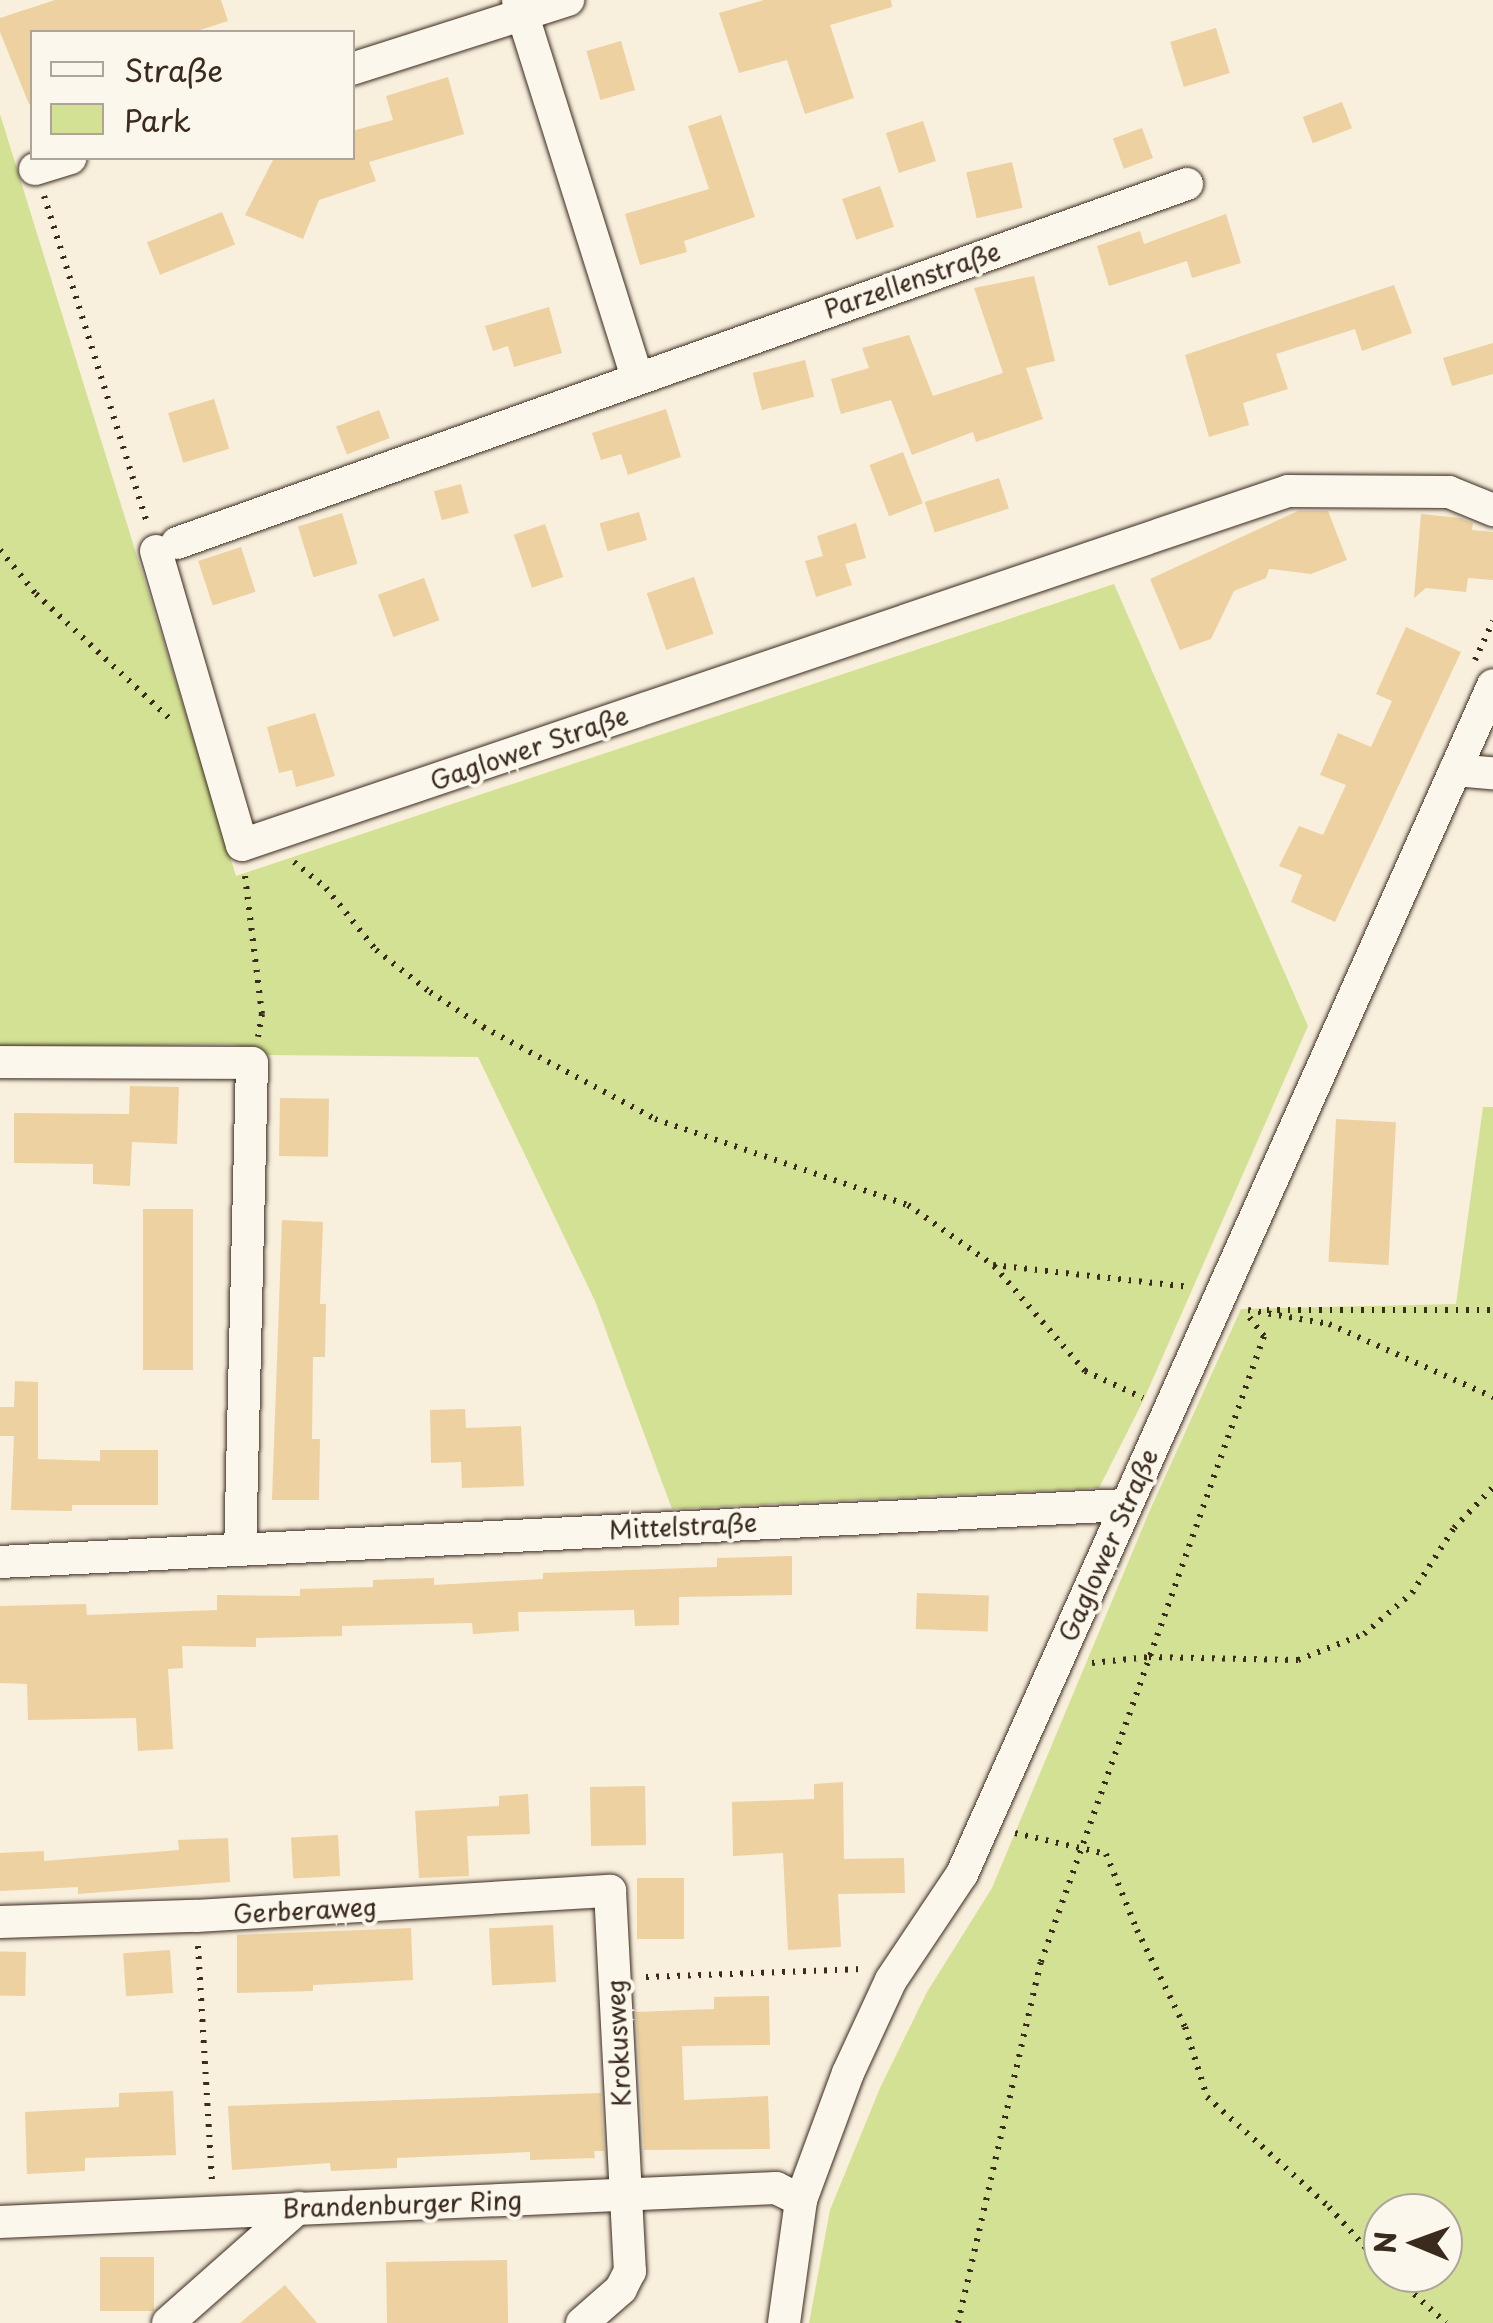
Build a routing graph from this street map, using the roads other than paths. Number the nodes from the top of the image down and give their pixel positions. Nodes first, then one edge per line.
1 (568, 0) edge
2 (520, 8) edge
3 (355, 68) edge
4 (63, 160) edge
5 (35, 168) road end
6 (1187, 184) dead end
7 (637, 377) junction
8 (1493, 510) edge
9 (1493, 685) edge
10 (1456, 770) junction
11 (1493, 773) edge
12 (252, 841) joint
13 (0, 1062) edge
14 (1125, 1505) junction
15 (240, 1548) junction
16 (0, 1562) edge
17 (610, 1892) joint
18 (0, 1922) edge
19 (625, 2194) junction
20 (801, 2200) junction
21 (298, 2208) junction
22 (0, 2222) edge
23 (168, 2323) edge
24 (582, 2323) edge
25 (784, 2323) edge

1 - 2 street
2 - 3 street
2 - 7 street
4 - 5 street
6 - 7 street, Parzellenstraße
7 - 12 street, Parzellenstraße
8 - 12 street, Gaglower Straße
9 - 10 street, Gaglower Straße
10 - 11 street
10 - 14 street, Gaglower Straße
13 - 15 street
14 - 15 street, Mittelstraße
14 - 20 street, Gaglower Straße
15 - 16 street, Mittelstraße
17 - 18 street, Gerberaweg
17 - 19 street, Krokusweg
19 - 20 street, Brandenburger Ring
19 - 21 street, Brandenburger Ring
19 - 24 street, Krokusweg
20 - 25 street, Gaglower Straße
21 - 22 street, Brandenburger Ring
21 - 23 street

